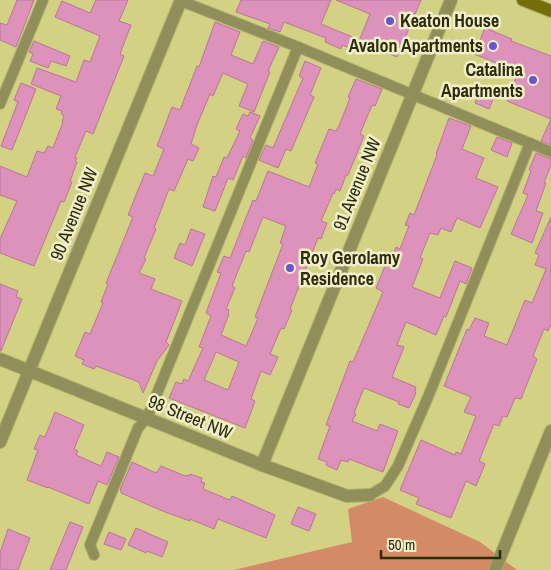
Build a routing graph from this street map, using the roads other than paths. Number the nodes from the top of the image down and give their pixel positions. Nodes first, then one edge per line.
1 (43, 0) edge
2 (181, 0) edge
3 (451, 0) edge
4 (523, 0) edge
5 (551, 11) edge
6 (298, 47) junction
7 (413, 94) junction
8 (0, 104) edge
9 (530, 143) junction
10 (551, 152) edge
11 (0, 359) edge
12 (29, 371) junction
13 (147, 418) junction
14 (551, 431) edge
15 (0, 442) edge
16 (262, 465) junction
17 (370, 496) joint
18 (94, 555) dead end
19 (495, 570) edge

1 - 8 lane
2 - 6 lane
2 - 12 street, 90 Avenue NW
3 - 7 street, 91 Avenue NW
4 - 5 main road
6 - 7 lane
6 - 13 lane
7 - 9 lane
7 - 16 street, 91 Avenue NW
9 - 10 lane
9 - 17 lane
11 - 12 street, 98 Street NW
12 - 13 street, 98 Street NW
12 - 15 street, 90 Avenue NW
13 - 16 street, 98 Street NW
13 - 18 lane
14 - 19 street
16 - 17 street, 98 Street NW

